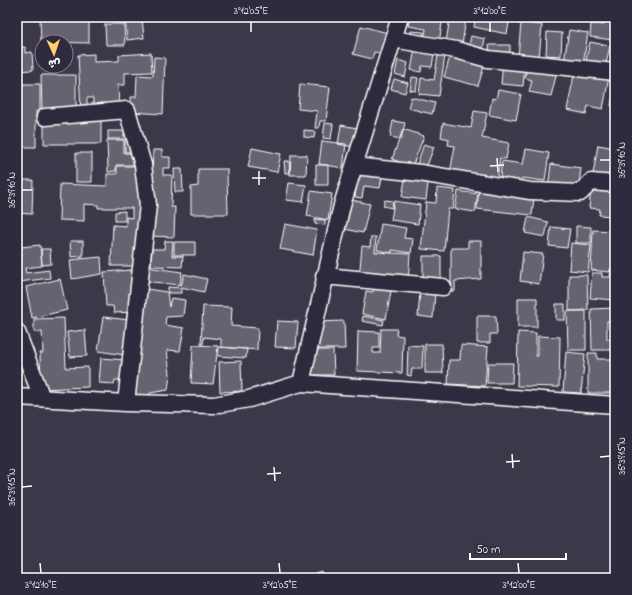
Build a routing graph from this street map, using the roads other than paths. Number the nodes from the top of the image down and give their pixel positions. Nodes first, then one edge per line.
1 (400, 17) edge
2 (393, 39) junction
3 (614, 72) edge
4 (45, 117) dead end
5 (354, 166) junction
6 (615, 184) edge
7 (324, 276) junction
8 (442, 287) dead end
9 (17, 332) edge
10 (301, 383) junction
11 (17, 397) edge
12 (42, 398) junction
13 (126, 403) junction
14 (615, 405) edge

1 - 2 street
2 - 3 street
2 - 5 street
4 - 13 street
5 - 6 street
5 - 7 street
7 - 8 street
7 - 10 street
9 - 12 street
10 - 13 street
10 - 14 street
11 - 12 street
12 - 13 street

